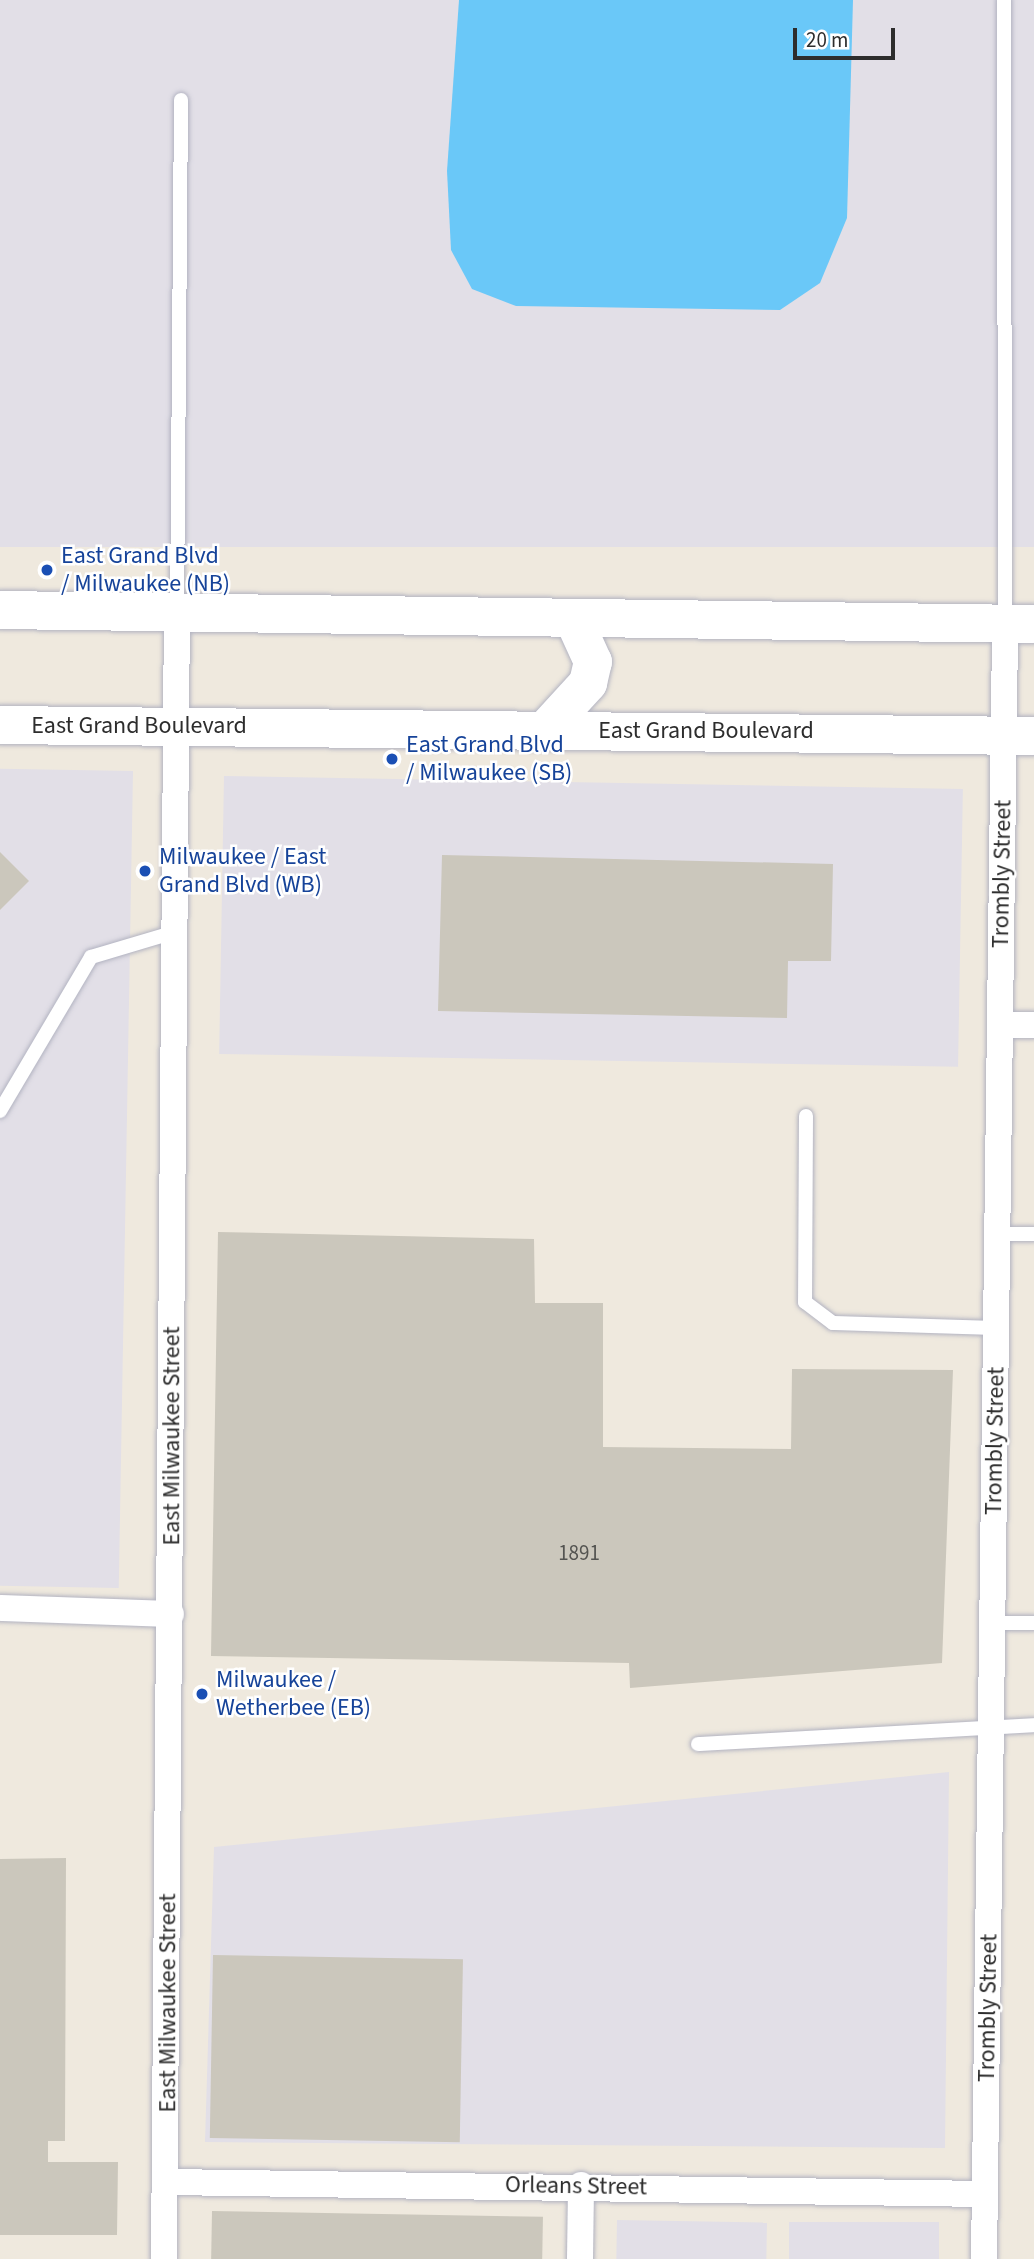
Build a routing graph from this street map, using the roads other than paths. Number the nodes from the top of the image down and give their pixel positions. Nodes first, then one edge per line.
1 (1004, 0) edge
2 (181, 100) dead end
3 (17, 610) edge
4 (177, 612) junction
5 (573, 618) junction
6 (1019, 624) edge
7 (0, 725) edge
8 (176, 726) junction
9 (545, 730) junction
10 (1019, 736) edge
11 (175, 932) junction
12 (1000, 1025) junction
13 (1034, 1025) edge
14 (0, 1111) edge
15 (806, 1116) dead end
16 (998, 1234) junction
17 (1034, 1234) edge
18 (996, 1328) junction
19 (0, 1608) edge
20 (171, 1614) junction
21 (993, 1623) junction
22 (1034, 1623) edge
23 (1034, 1725) edge
24 (991, 1727) junction
25 (698, 1744) dead end
26 (167, 2182) junction
27 (581, 2185) junction
28 (985, 2194) junction
29 (164, 2259) edge
30 (580, 2259) edge
31 (984, 2259) edge

1 - 6 lane
2 - 4 lane
3 - 4 main road
4 - 5 main road
4 - 8 street, East Milwaukee Street
5 - 6 main road
5 - 9 main road
6 - 10 street, Trombly Street
7 - 8 main road, East Grand Boulevard
8 - 9 main road, East Grand Boulevard
8 - 11 street, East Milwaukee Street
9 - 10 main road, East Grand Boulevard
10 - 12 street, Trombly Street
11 - 14 lane
11 - 20 street, East Milwaukee Street
12 - 13 street
12 - 16 street, Trombly Street
15 - 18 lane
16 - 17 lane
16 - 18 street, Trombly Street
18 - 21 street, Trombly Street
19 - 20 street
20 - 26 street, East Milwaukee Street
21 - 22 lane
21 - 24 street, Trombly Street
23 - 24 lane
24 - 25 lane
24 - 28 street, Trombly Street
26 - 27 street, Orleans Street
26 - 29 street, East Milwaukee Street
27 - 28 street, Orleans Street
27 - 30 street
28 - 31 street, Trombly Street

